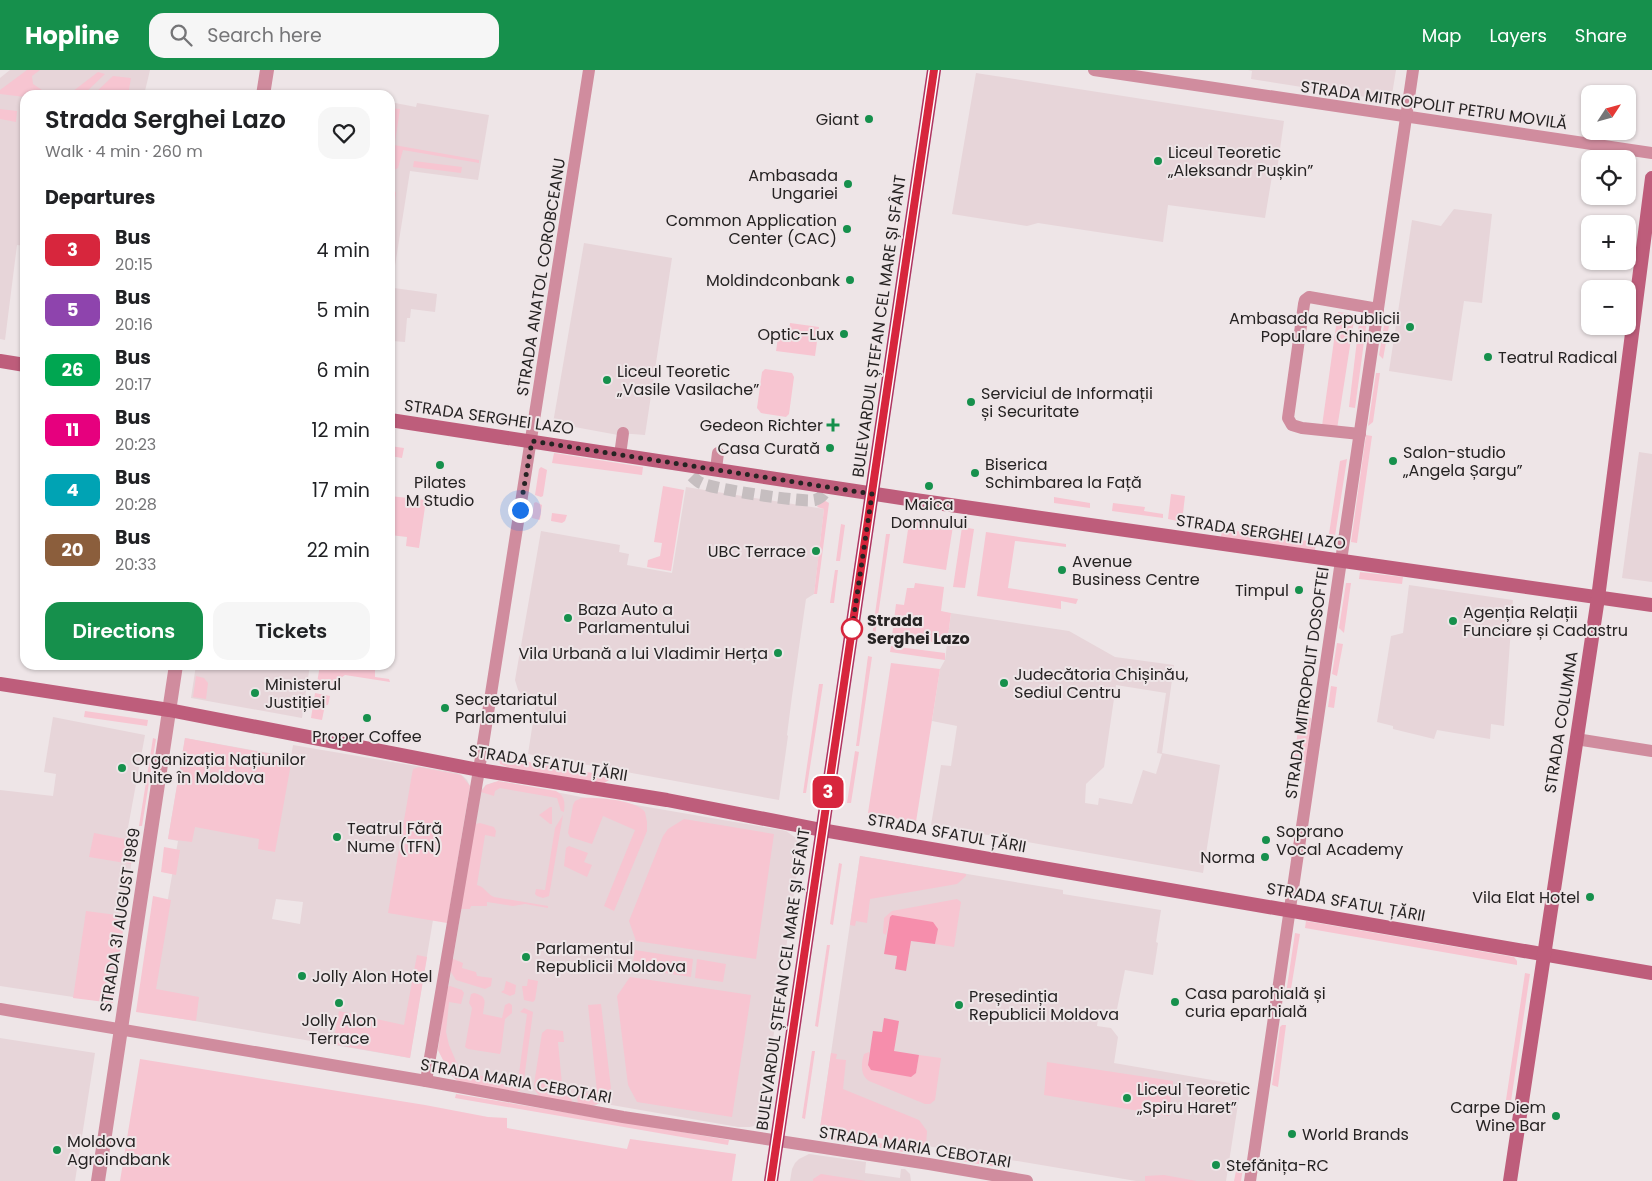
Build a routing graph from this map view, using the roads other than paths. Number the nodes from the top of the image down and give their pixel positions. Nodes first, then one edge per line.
1 (267, 70) edge
2 (589, 70) edge
3 (934, 70) edge
4 (1094, 70) edge
5 (1413, 70) edge
6 (264, 90) edge
7 (1406, 117) junction
8 (1652, 153) edge
9 (1652, 178) edge
10 (1378, 308) junction
11 (0, 361) edge
12 (20, 364) edge
13 (395, 421) edge
14 (623, 433) dead end
15 (1360, 434) junction
16 (532, 441) junction
17 (718, 453) dead end
18 (620, 455) junction
19 (721, 471) junction
20 (872, 494) junction
21 (1342, 562) junction
22 (1598, 598) junction
23 (1652, 606) edge
24 (175, 670) edge
25 (0, 684) edge
26 (169, 710) junction
27 (1576, 739) junction
28 (1652, 751) edge
29 (479, 770) junction
30 (822, 830) junction
31 (1290, 910) junction
32 (1543, 955) junction
33 (1652, 973) edge
34 (0, 1009) edge
35 (121, 1030) junction
36 (426, 1081) junction
37 (777, 1141) junction
38 (98, 1181) edge
39 (771, 1181) edge
40 (1026, 1181) edge
41 (1250, 1181) edge
42 (1510, 1181) edge

1 - 6 street
2 - 16 street, STRADA ANATOL COROBCEANU
3 - 20 main road, BULEVARDUL ȘTEFAN CEL MARE ȘI SFÂNT
4 - 7 street, STRADA MITROPOLIT PETRU MOVILĂ
5 - 7 street, STRADA MITROPOLIT DOSOFTEI
7 - 8 street, STRADA MITROPOLIT PETRU MOVILĂ
7 - 10 street, STRADA MITROPOLIT DOSOFTEI
9 - 22 main road, STRADA COLUMNA
10 - 15 street, STRADA MITROPOLIT DOSOFTEI
10 - 15 street
11 - 12 main road
13 - 16 main road, STRADA SERGHEI LAZO
14 - 18 street
15 - 21 street, STRADA MITROPOLIT DOSOFTEI
16 - 18 main road, STRADA SERGHEI LAZO
16 - 29 street, STRADA ANATOL COROBCEANU
17 - 19 street
18 - 19 main road, STRADA SERGHEI LAZO
19 - 20 main road, STRADA SERGHEI LAZO
20 - 21 main road, STRADA SERGHEI LAZO
20 - 30 main road, BULEVARDUL ȘTEFAN CEL MARE ȘI SFÂNT
21 - 22 main road, STRADA SERGHEI LAZO
21 - 31 street, STRADA MITROPOLIT DOSOFTEI
22 - 23 main road, STRADA SERGHEI LAZO
22 - 27 main road, STRADA COLUMNA
24 - 26 street, STRADA 31 AUGUST 1989
25 - 26 main road, STRADA SFATUL ȚĂRII
26 - 29 main road, STRADA SFATUL ȚĂRII
26 - 35 street, STRADA 31 AUGUST 1989
27 - 28 street
27 - 32 main road, STRADA COLUMNA
29 - 30 main road, STRADA SFATUL ȚĂRII
29 - 36 street, STRADA ANATOL COROBCEANU
30 - 31 main road, STRADA SFATUL ȚĂRII
30 - 37 main road, BULEVARDUL ȘTEFAN CEL MARE ȘI SFÂNT
31 - 32 main road, STRADA SFATUL ȚĂRII
31 - 41 street, STRADA MITROPOLIT DOSOFTEI
32 - 33 main road, STRADA SFATUL ȚĂRII
32 - 42 main road, STRADA COLUMNA
34 - 35 street, STRADA MARIA CEBOTARI
35 - 36 street, STRADA MARIA CEBOTARI
35 - 38 street, STRADA 31 AUGUST 1989
36 - 37 street, STRADA MARIA CEBOTARI
37 - 39 main road, BULEVARDUL ȘTEFAN CEL MARE ȘI SFÂNT
37 - 40 street, STRADA MARIA CEBOTARI

